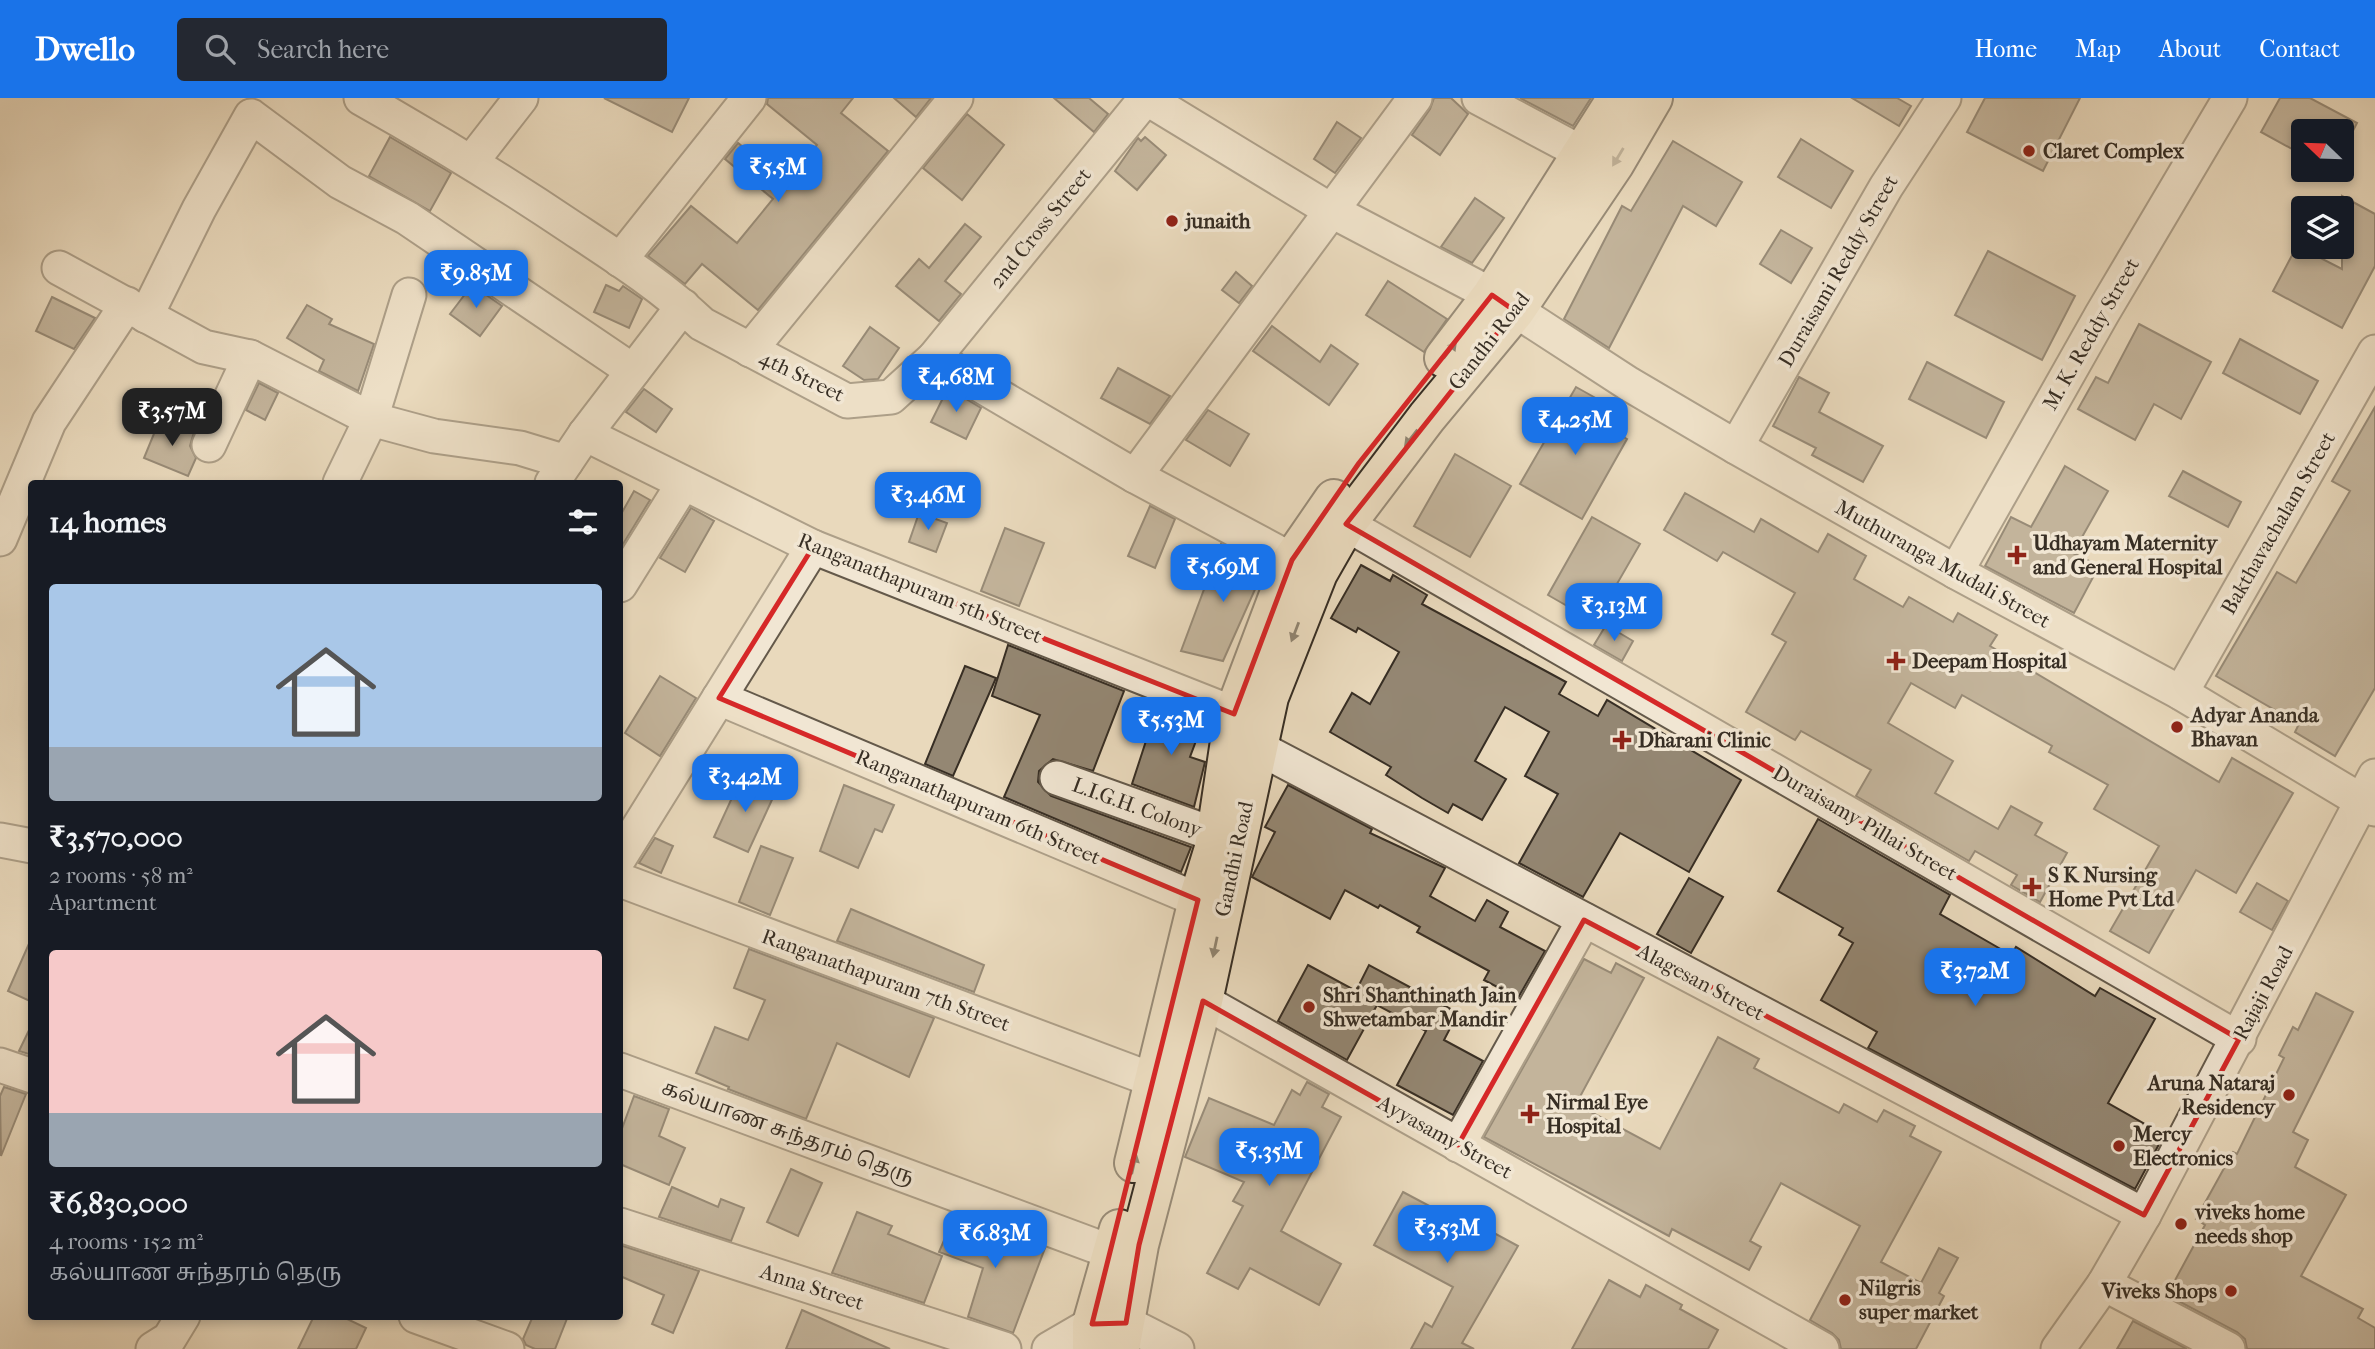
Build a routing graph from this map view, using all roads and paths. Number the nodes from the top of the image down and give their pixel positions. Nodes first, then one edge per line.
1 (361, 98) edge
2 (521, 98) edge
3 (749, 98) edge
4 (956, 98) edge
5 (1146, 98) edge
6 (1415, 98) edge
7 (1479, 98) edge
8 (1617, 98) edge
9 (1653, 98) edge
10 (1944, 98) edge
11 (2230, 98) edge
12 (1584, 154) junction
13 (472, 161) junction
14 (1332, 211) junction
15 (620, 260) junction
16 (59, 268) dead end
17 (409, 295) dead end
18 (1504, 303) junction
19 (683, 306) junction
20 (136, 310) junction
21 (750, 350) junction
22 (2375, 352) edge
23 (250, 357) junction
24 (934, 358) junction
25 (633, 371) junction
26 (371, 419) junction
27 (585, 434) junction
28 (209, 445) dead end
29 (1736, 447) junction
30 (559, 472) edge
31 (1135, 476) junction
32 (341, 480) edge
33 (683, 484) junction
34 (1346, 524) junction
35 (0, 539) edge
36 (813, 547) junction
37 (1292, 560) junction
38 (1956, 572) junction
39 (623, 580) edge
40 (2181, 693) junction
41 (719, 698) junction
42 (1252, 729) junction
43 (1057, 778) dead end
44 (2371, 795) edge
45 (1216, 835) junction
46 (0, 841) edge
47 (28, 845) edge
48 (623, 852) edge
49 (623, 881) edge
50 (1198, 900) junction
51 (1584, 920) junction
52 (1189, 996) junction
53 (2239, 1039) junction
54 (0, 1065) edge
55 (623, 1071) edge
56 (28, 1075) edge
57 (1153, 1080) junction
58 (1458, 1145) junction
59 (2144, 1215) junction
60 (623, 1226) edge
61 (1114, 1253) junction
62 (2104, 1284) junction
63 (181, 1320) edge
64 (427, 1320) edge
65 (1107, 1336) edge
66 (153, 1349) edge
67 (507, 1349) edge
68 (1004, 1349) edge
69 (1048, 1349) edge
70 (1177, 1349) edge
71 (1822, 1349) edge
72 (2058, 1349) edge
73 (2228, 1349) edge

1 - 13 street, 4th Street
2 - 13 street
3 - 15 street
4 - 21 street
5 - 14 street, Muthuranga Mudali Street
5 - 24 street, 2nd Cross Street
6 - 14 street
7 - 12 street
8 - 12 main road, Gandhi Road
9 -> 18 main road, Gandhi Road
10 - 29 street, Duraisami Reddy Street
11 - 38 street, M. K. Reddy Street
12 - 18 main road, Gandhi Road
13 - 15 street, 4th Street
14 - 18 street, Muthuranga Mudali Street
14 - 31 street
15 - 19 street, 4th Street
16 - 20 street
17 - 26 street
18 - 29 street, Muthuranga Mudali Street
18 -> 34 main road, Gandhi Road
37 -> 18 main road, Gandhi Road
19 - 21 street, 4th Street
19 - 25 street
20 - 23 street
20 - 25 street
20 - 35 street
21 - 24 street, 4th Street
22 - 40 street, Bakthavachalam Street
23 - 26 street
23 - 28 street
24 - 31 street
25 - 27 street
26 - 30 street
26 - 32 street
27 - 30 street
27 - 33 street, Ranganathapuram 5th Street
29 - 38 street, Muthuranga Mudali Street
31 - 37 street
33 - 36 street, Ranganathapuram 5th Street
33 - 39 street
34 -> 42 main road, Gandhi Road
34 - 53 street, Duraisamy Pillai Street
36 - 41 street
36 - 42 street, Ranganathapuram 5th Street
37 - 42 main road, Gandhi Road
38 - 40 street, Muthuranga Mudali Street
40 - 44 street, Muthuranga Mudali Street
41 - 48 street
41 - 50 street, Ranganathapuram 6th Street
42 - 45 main road, Gandhi Road
42 - 51 street, Alagesan Street
42 -> 52 main road, Gandhi Road
43 - 45 street, L.I.G.H. Colony
44 - 53 street, Rajaji Road
45 - 50 main road, Gandhi Road
46 - 47 street
49 - 57 street, Ranganathapuram 7th Street
50 - 52 main road, Gandhi Road
51 - 58 street
51 - 59 street, Alagesan Street
52 - 57 main road, Gandhi Road
52 - 58 street, Ayyasamy Street
52 - 65 main road, Gandhi Road
53 - 59 street, Rajaji Road
54 - 56 street
55 - 61 street, கல்யாண சுந்தரம் தெரு
61 -> 57 main road, Gandhi Road
58 - 71 street, Ayyasamy Street
59 - 62 street, Rajaji Road
60 - 68 street, Anna Street
61 - 65 main road, Gandhi Road
62 - 72 street, Rajaji Road
62 - 73 street
63 - 66 street
64 - 67 street
65 - 69 street
65 - 70 street

